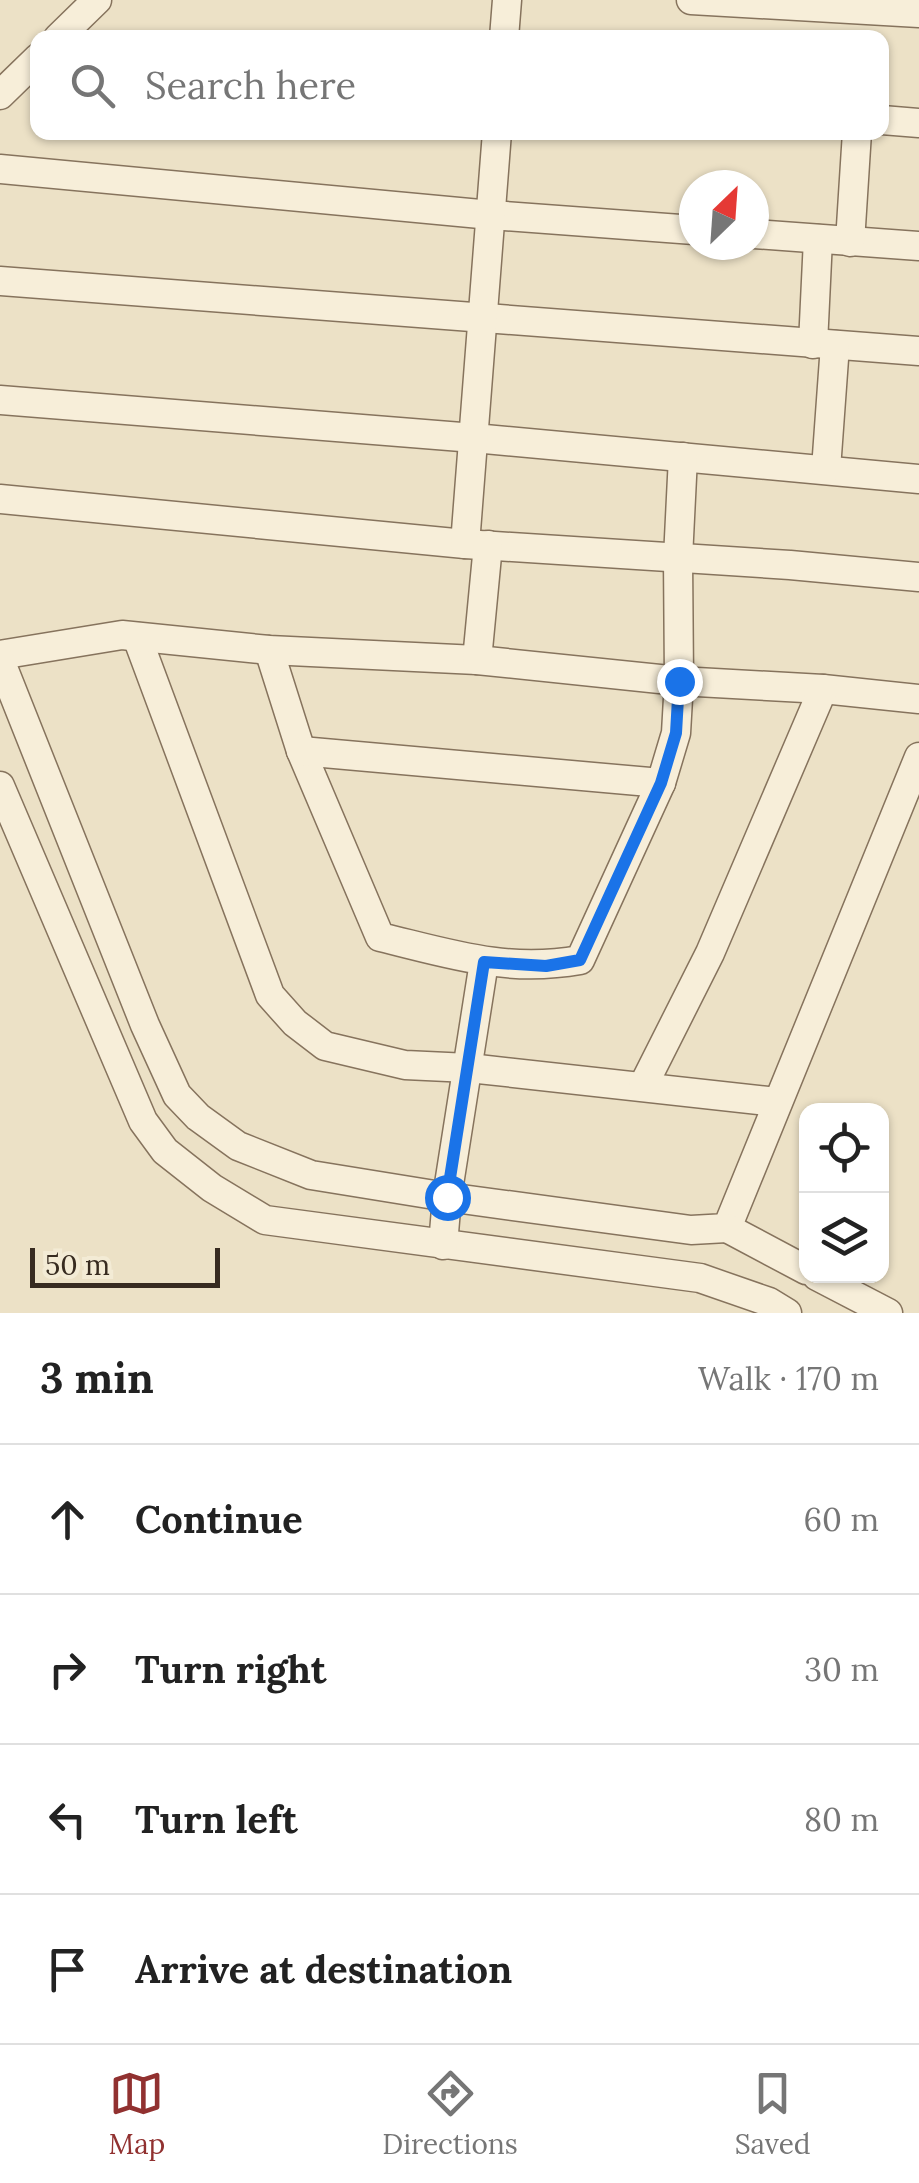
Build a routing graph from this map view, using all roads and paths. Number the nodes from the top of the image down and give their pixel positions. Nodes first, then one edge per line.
1 (97, 0) edge
2 (507, 0) edge
3 (709, 1) edge
4 (919, 14) edge
5 (839, 24) edge
6 (66, 30) edge
7 (505, 30) edge
8 (30, 66) edge
9 (0, 95) edge
10 (889, 120) edge
11 (919, 122) edge
12 (496, 140) edge
13 (856, 140) edge
14 (1, 177) edge
15 (491, 215) junction
16 (679, 229) edge
17 (769, 235) edge
18 (818, 239) junction
19 (850, 242) junction
20 (919, 246) edge
21 (0, 281) edge
22 (483, 317) junction
23 (824, 345) junction
24 (919, 350) edge
25 (0, 400) edge
26 (474, 438) junction
27 (682, 457) junction
28 (826, 469) junction
29 (919, 478) edge
30 (0, 499) edge
31 (476, 544) junction
32 (678, 558) junction
33 (919, 577) edge
34 (137, 636) junction
35 (269, 650) junction
36 (0, 658) edge
37 (477, 660) junction
38 (679, 681) junction
39 (823, 689) junction
40 (919, 700) edge
41 (301, 751) junction
42 (919, 757) edge
43 (661, 783) junction
44 (0, 786) edge
45 (484, 962) junction
46 (469, 1068) junction
47 (643, 1086) junction
48 (777, 1102) junction
49 (447, 1197) junction
50 (726, 1228) junction
51 (444, 1245) junction
52 (799, 1266) edge
53 (830, 1283) edge
54 (787, 1313) edge
55 (888, 1313) edge

1 - 6 street
2 - 7 street
3 - 5 street
4 - 5 street
8 - 9 street
10 - 11 street
12 - 15 street
13 - 19 street
14 - 15 street
15 - 16 street
15 - 22 street
17 - 18 street
18 - 19 street
18 - 23 street
19 - 20 street
21 - 22 street
22 - 23 street
22 - 26 street
23 - 24 street
23 - 28 street
25 - 26 street
26 - 27 street
26 - 31 street
27 - 28 street
27 - 32 street
28 - 29 street
30 - 31 street
31 - 32 street
31 - 37 street
32 - 33 street
32 - 38 street
34 - 35 street
34 - 36 street
34 - 46 street
35 - 37 street
35 - 41 street
36 - 49 street
37 - 38 street
38 - 39 street
38 - 43 street
39 - 40 street
39 - 47 street
41 - 43 street
41 - 45 street
42 - 48 street
43 - 45 street
44 - 51 street
45 - 46 street
46 - 47 street
46 - 49 street
47 - 48 street
48 - 50 street
49 - 50 street
49 - 51 street
50 - 52 street
51 - 54 street
53 - 55 street

